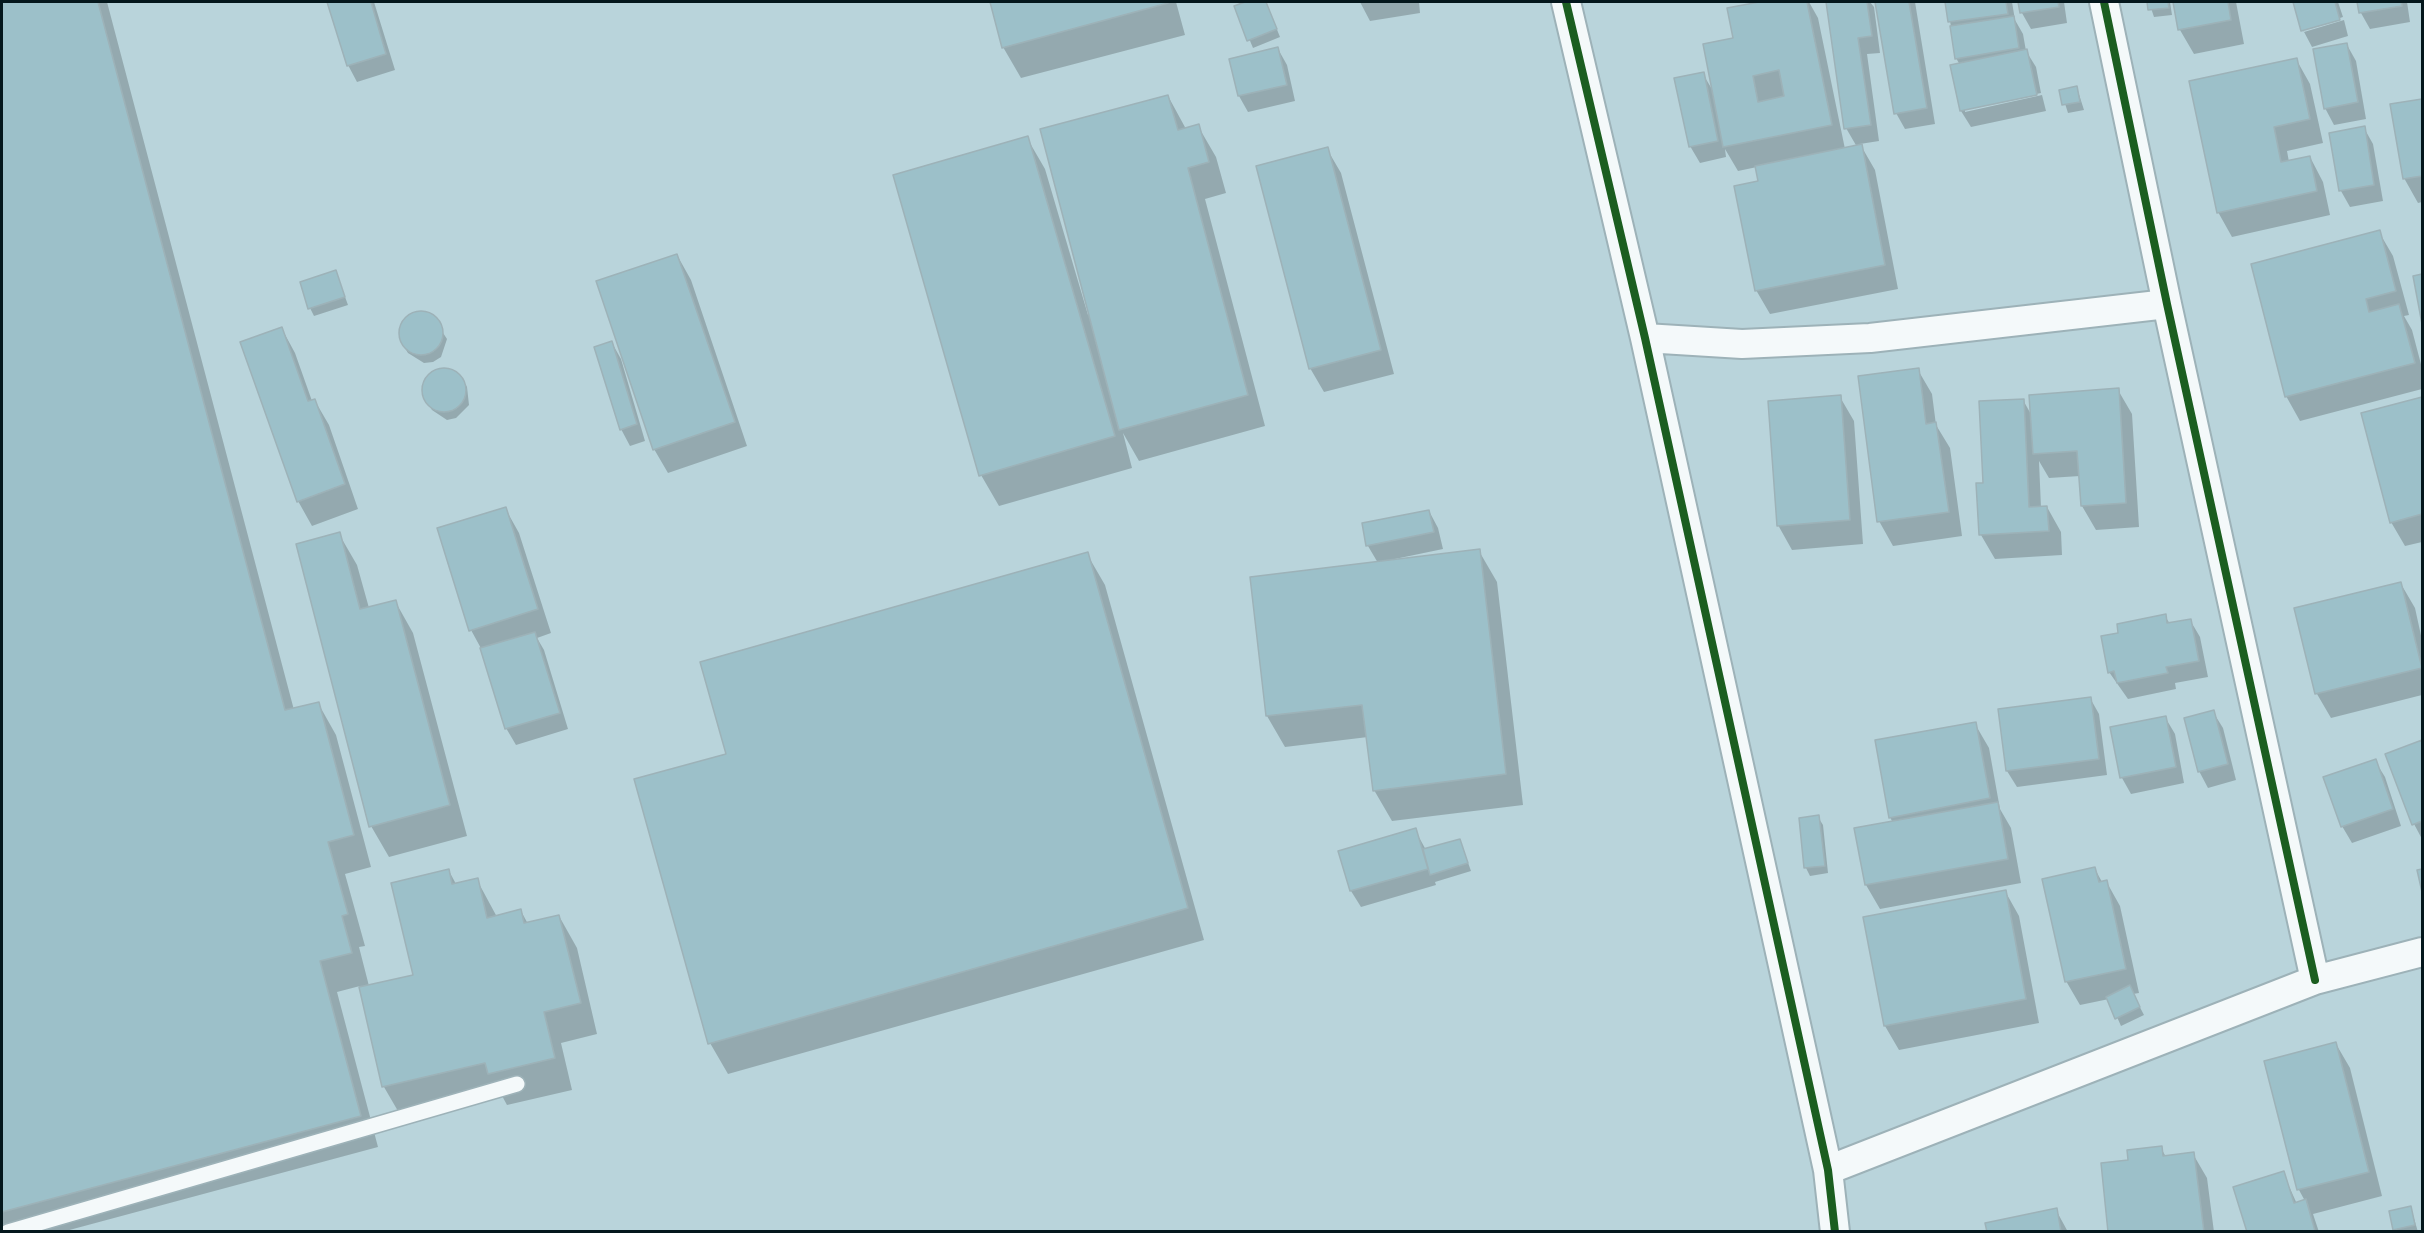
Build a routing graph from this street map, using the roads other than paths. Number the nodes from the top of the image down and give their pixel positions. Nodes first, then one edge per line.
1 (1566, 2) edge
2 (2104, 2) edge
3 (2167, 304) junction
4 (1645, 338) junction
5 (2422, 952) edge
6 (2315, 980) junction
7 (517, 1084) dead end
8 (1828, 1170) junction
9 (8, 1232) edge
10 (1835, 1232) edge

1 - 4 street
2 - 3 street
3 - 4 street
3 - 6 street
4 - 8 street
5 - 6 street
6 - 8 street
7 - 9 lane
8 - 10 street

